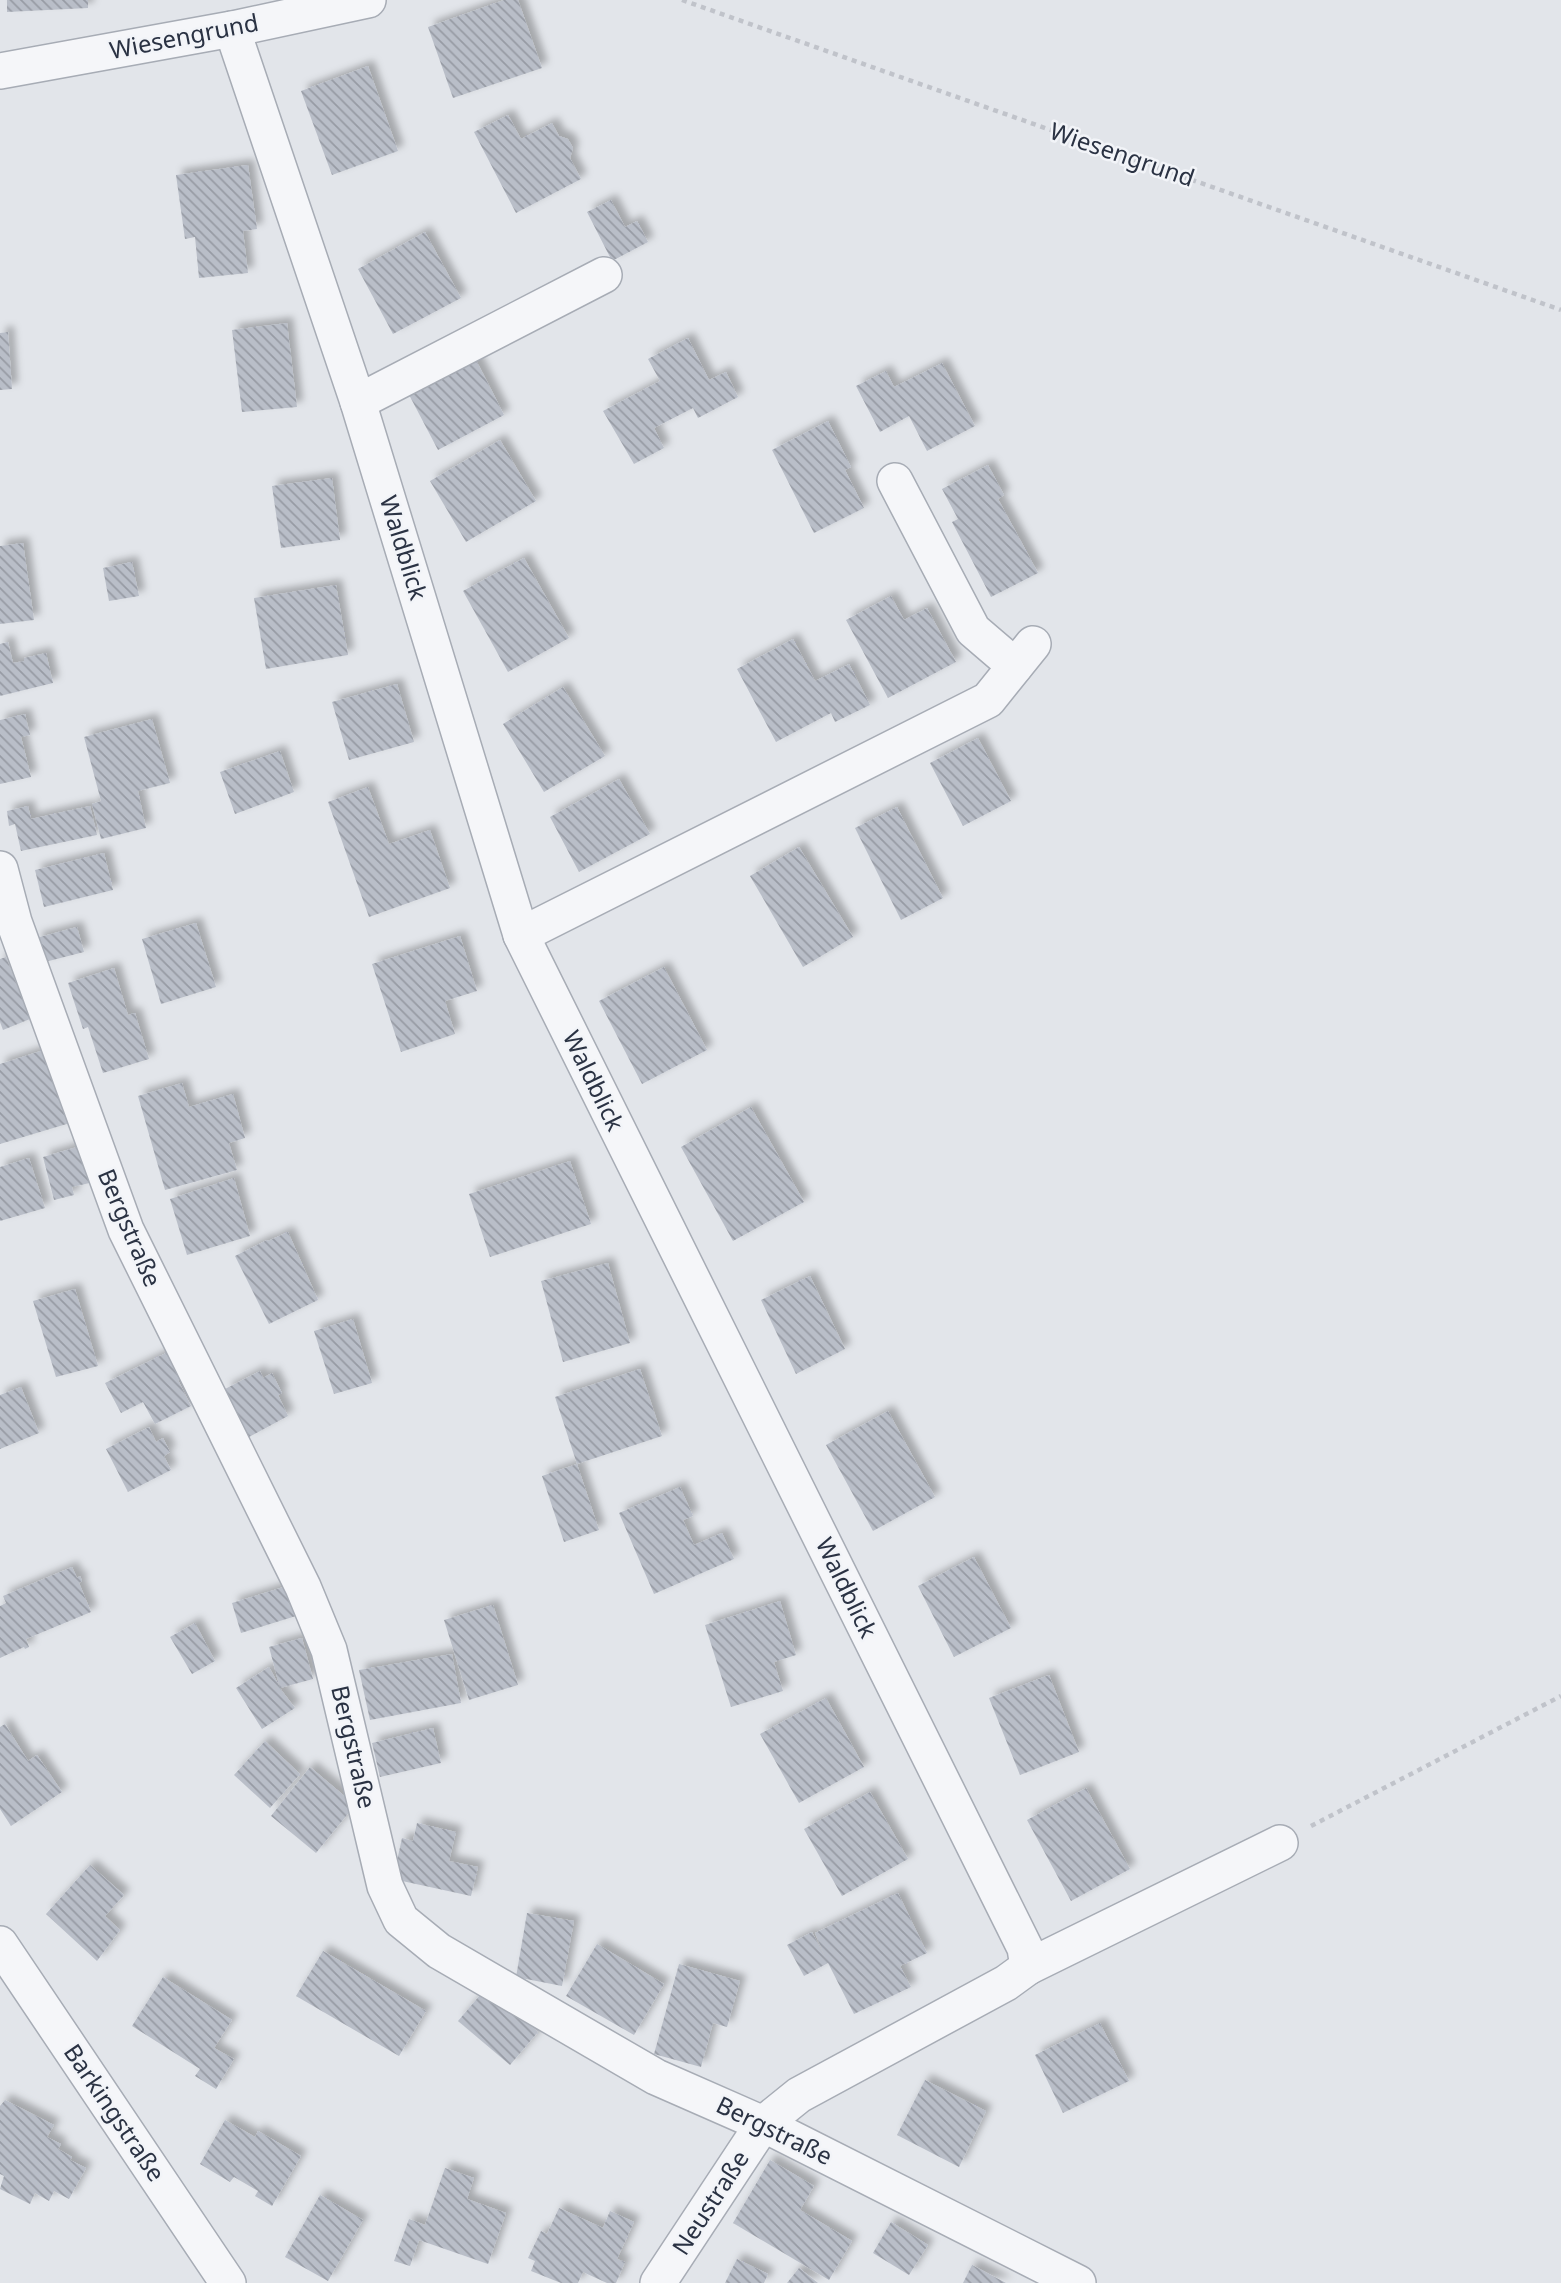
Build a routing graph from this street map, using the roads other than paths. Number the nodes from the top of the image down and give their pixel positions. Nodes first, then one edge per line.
1 (368, 0) edge
2 (232, 29) junction
3 (0, 71) edge
4 (604, 275) dead end
5 (358, 402) junction
6 (895, 481) dead end
7 (0, 869) edge
8 (7, 925) edge
9 (520, 935) junction
10 (1280, 1843) road end
11 (0, 1944) edge
12 (1028, 1968) junction
13 (763, 2124) junction
14 (229, 2283) edge
15 (658, 2283) edge
16 (1079, 2283) edge

1 - 2 street, Wiesengrund
2 - 3 street, Wiesengrund
2 - 5 street, Waldblick
4 - 5 street
5 - 9 street, Waldblick
6 - 9 street
7 - 8 street, Bergstraße
8 - 13 street, Bergstraße
9 - 12 street, Waldblick
10 - 12 street
11 - 14 street, Barkingstraße
12 - 13 street
13 - 15 street, Neustraße
13 - 16 street, Bergstraße

